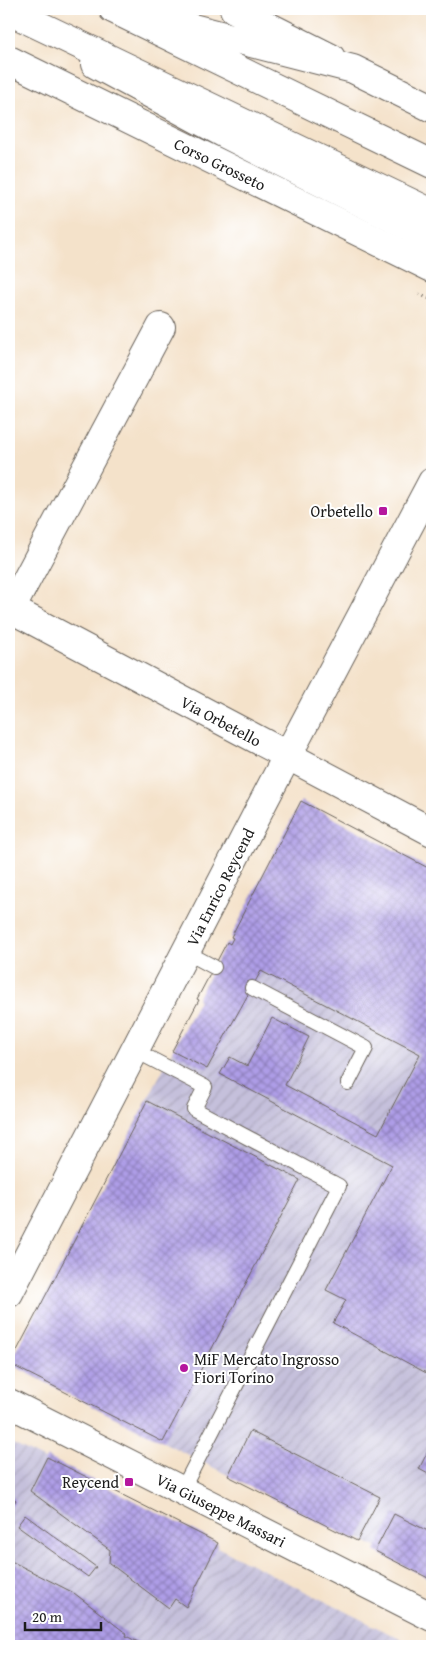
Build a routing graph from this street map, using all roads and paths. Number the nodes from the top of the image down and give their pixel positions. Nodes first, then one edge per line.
1 (113, 9) edge
2 (122, 9) edge
3 (234, 9) edge
4 (19, 16) edge
5 (9, 60) edge
6 (353, 68) junction
7 (432, 108) edge
8 (432, 164) edge
9 (432, 213) edge
10 (432, 238) edge
11 (432, 268) edge
12 (161, 327) dead end
13 (432, 482) edge
14 (10, 609) edge
15 (288, 756) junction
16 (432, 832) edge
17 (186, 952) junction
18 (214, 967) dead end
19 (252, 988) dead end
20 (136, 1050) junction
21 (348, 1083) dead end
22 (9, 1294) edge
23 (9, 1403) edge
24 (182, 1490) junction
25 (432, 1617) edge

1 - 8 street
2 - 6 street
3 - 6 street
4 - 9 street, Corso Grosseto
4 - 10 street, Corso Grosseto
5 - 11 street, Corso Grosseto
6 - 7 street
12 - 14 street, Via Orbetello
13 - 15 street, Via Enrico Reycend
14 - 15 street, Via Orbetello
15 - 16 street, Via Orbetello
15 - 17 street, Via Enrico Reycend
17 - 18 lane
17 - 20 street, Via Enrico Reycend
19 - 21 lane
20 - 22 street, Via Enrico Reycend
20 - 24 lane
23 - 24 street, Via Giuseppe Massari
24 - 25 street, Via Giuseppe Massari

